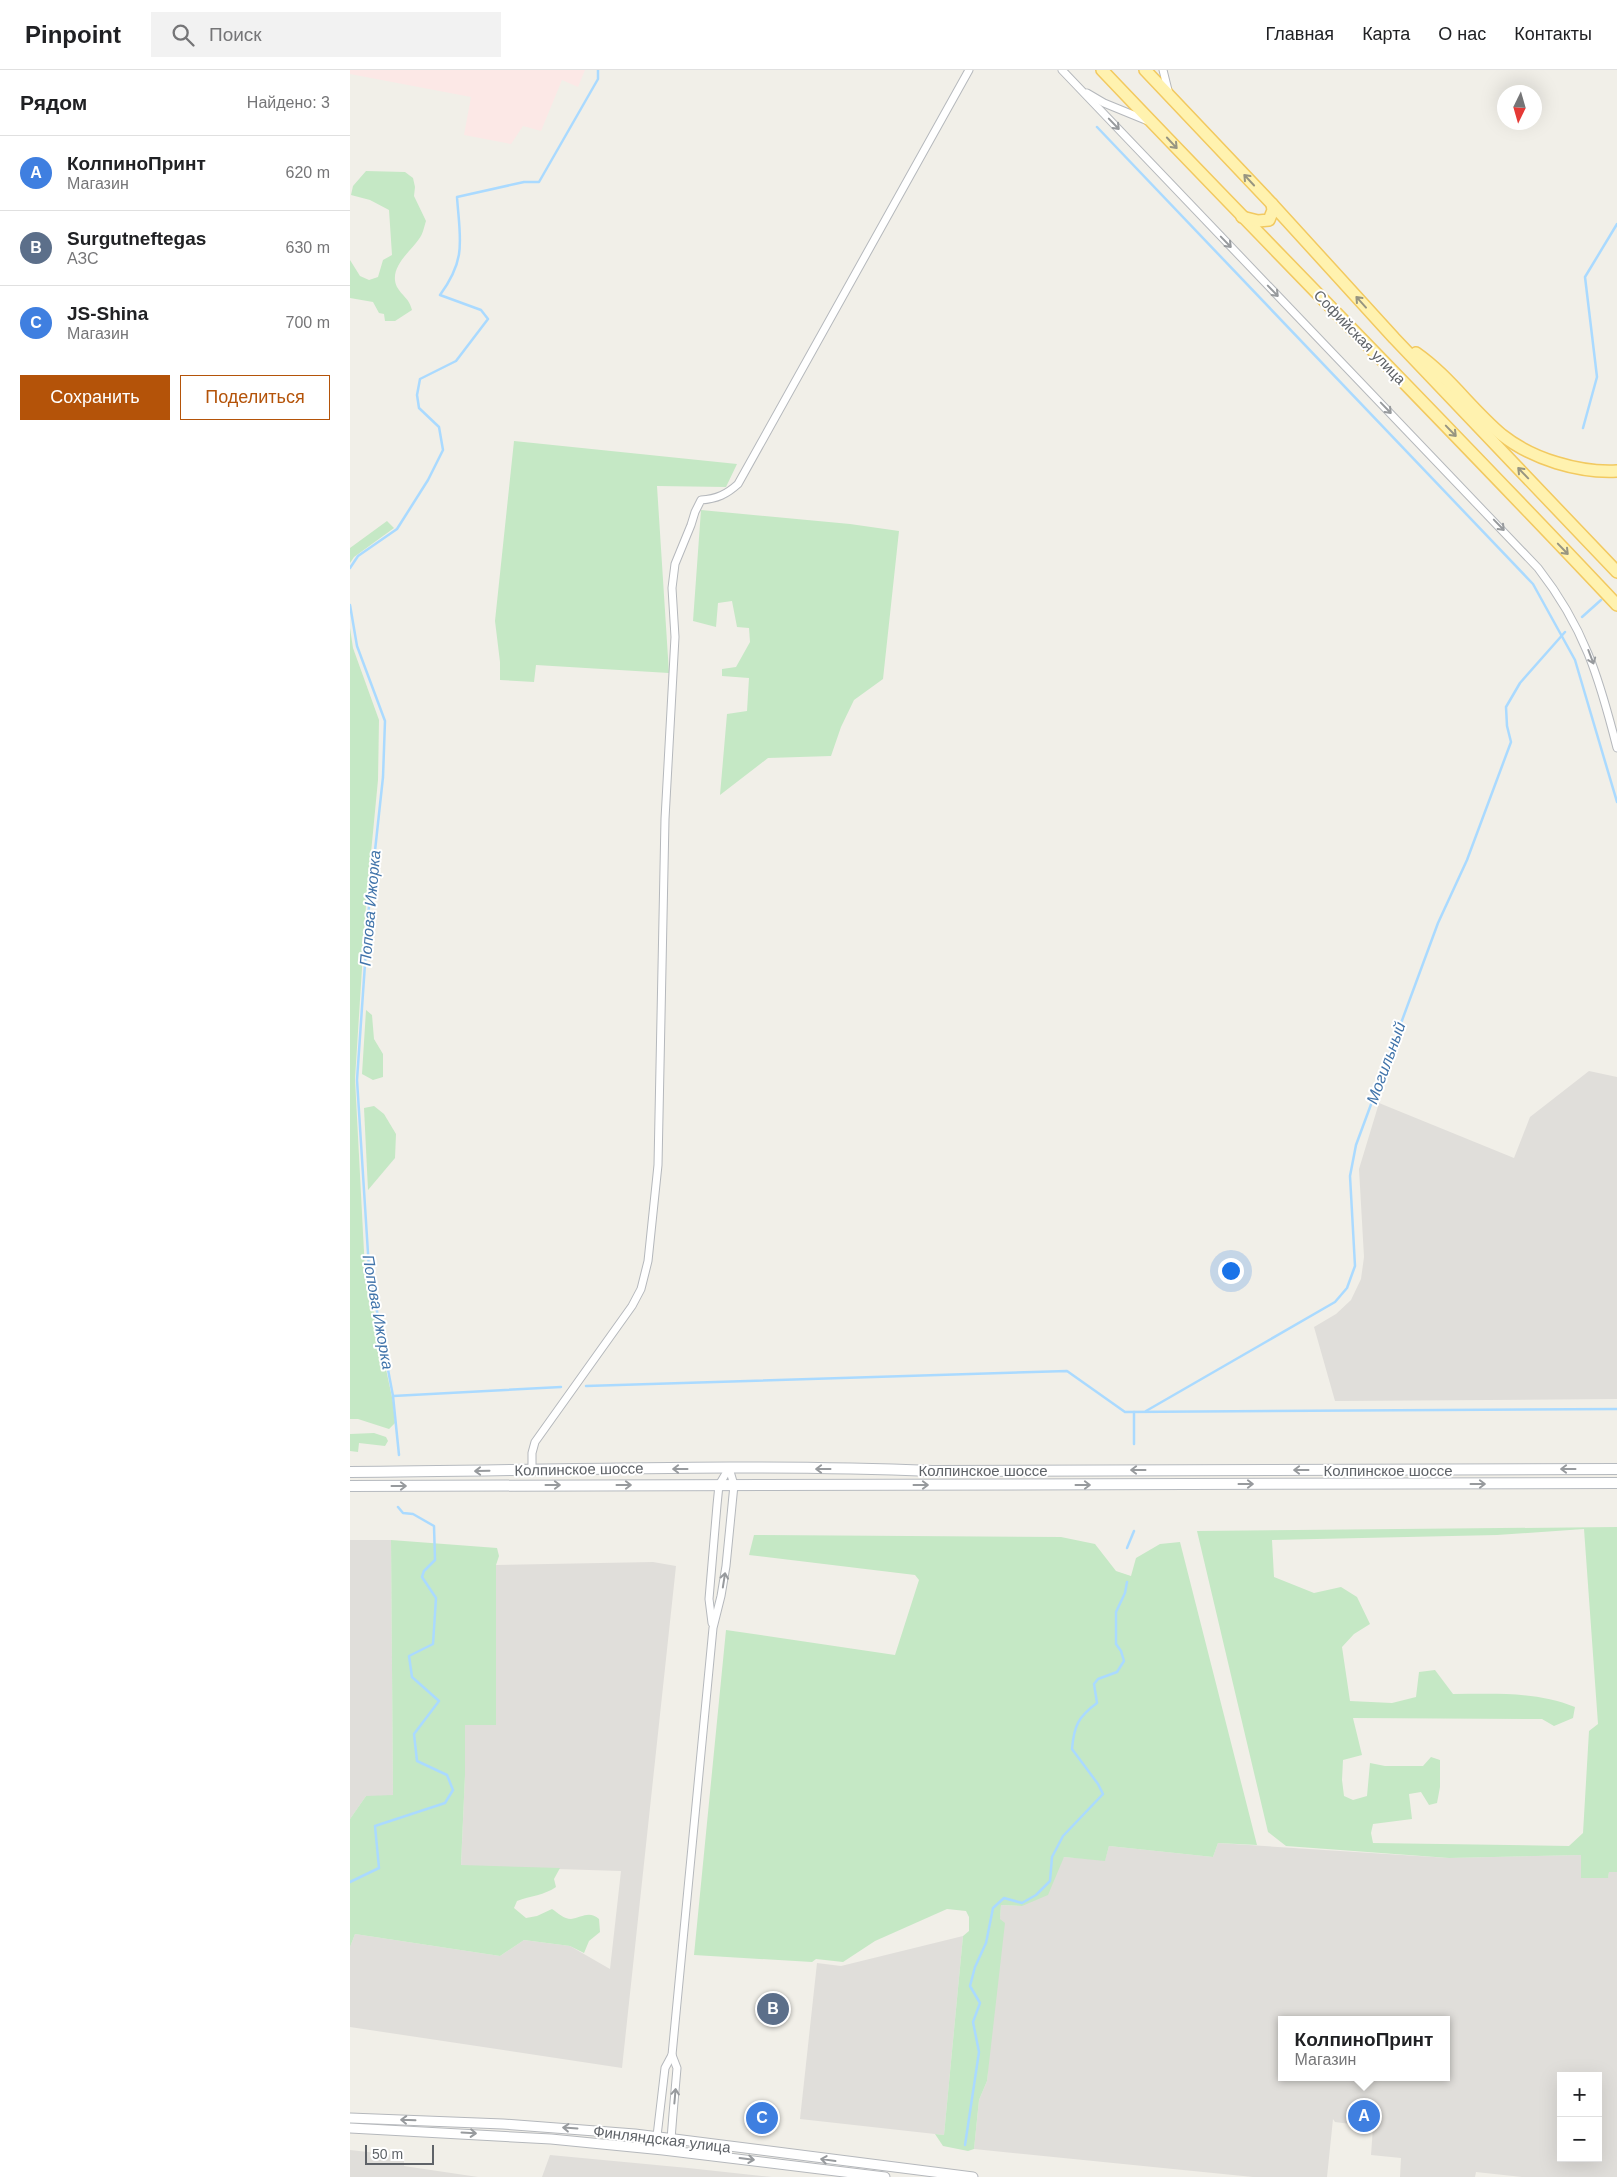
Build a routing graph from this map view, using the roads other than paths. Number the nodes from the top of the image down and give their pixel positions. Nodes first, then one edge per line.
1 (969, 70) edge
2 (1062, 70) edge
3 (1102, 70) edge
4 (1145, 70) edge
5 (1163, 70) edge
6 (1080, 89) junction
7 (1170, 96) junction
8 (1151, 122) junction
9 (1272, 204) junction
10 (1241, 216) junction
11 (1394, 338) junction
12 (1617, 471) edge
13 (1617, 572) edge
14 (1617, 605) edge
15 (1617, 748) edge
16 (728, 1468) junction
17 (1617, 1469) edge
18 (532, 1470) junction
19 (350, 1472) edge
20 (1617, 1483) edge
21 (719, 1485) junction
22 (734, 1485) junction
23 (350, 1486) edge
24 (713, 1628) junction
25 (672, 2055) junction
26 (350, 2118) edge
27 (350, 2128) edge
28 (657, 2136) junction
29 (671, 2139) junction
30 (663, 2150) junction
31 (877, 2166) junction
32 (876, 2176) edge
33 (886, 2177) edge
34 (973, 2177) edge

1 - 18 street
2 - 6 street
3 - 8 main road, Софийская улица
4 - 7 main road, Софийская улица
5 - 7 street
6 - 8 street
6 -> 15 street
9 -> 7 main road, Софийская улица
8 -> 10 main road, Софийская улица
9 - 10 main road
11 -> 9 main road, Софийская улица
10 -> 14 main road, Софийская улица
11 - 12 main road
13 -> 11 main road, Софийская улица
17 -> 16 main road, Колпинское шоссе
16 -> 18 main road, Колпинское шоссе
16 - 21 street
16 - 22 street
18 -> 19 main road, Колпинское шоссе
22 -> 20 main road, Колпинское шоссе
21 - 22 main road, Колпинское шоссе
23 -> 21 main road, Колпинское шоссе
21 - 24 street
24 -> 22 street
24 - 25 street
25 - 28 street
29 -> 25 street
28 -> 26 street, Финляндская улица
27 -> 30 street, Финляндская улица
28 - 29 street, Финляндская улица
28 - 30 street
29 - 30 street
31 -> 29 street, Финляндская улица
30 -> 32 street, Финляндская улица
31 - 32 street
31 - 34 street, Финляндская улица
32 - 33 street, Финляндская улица

